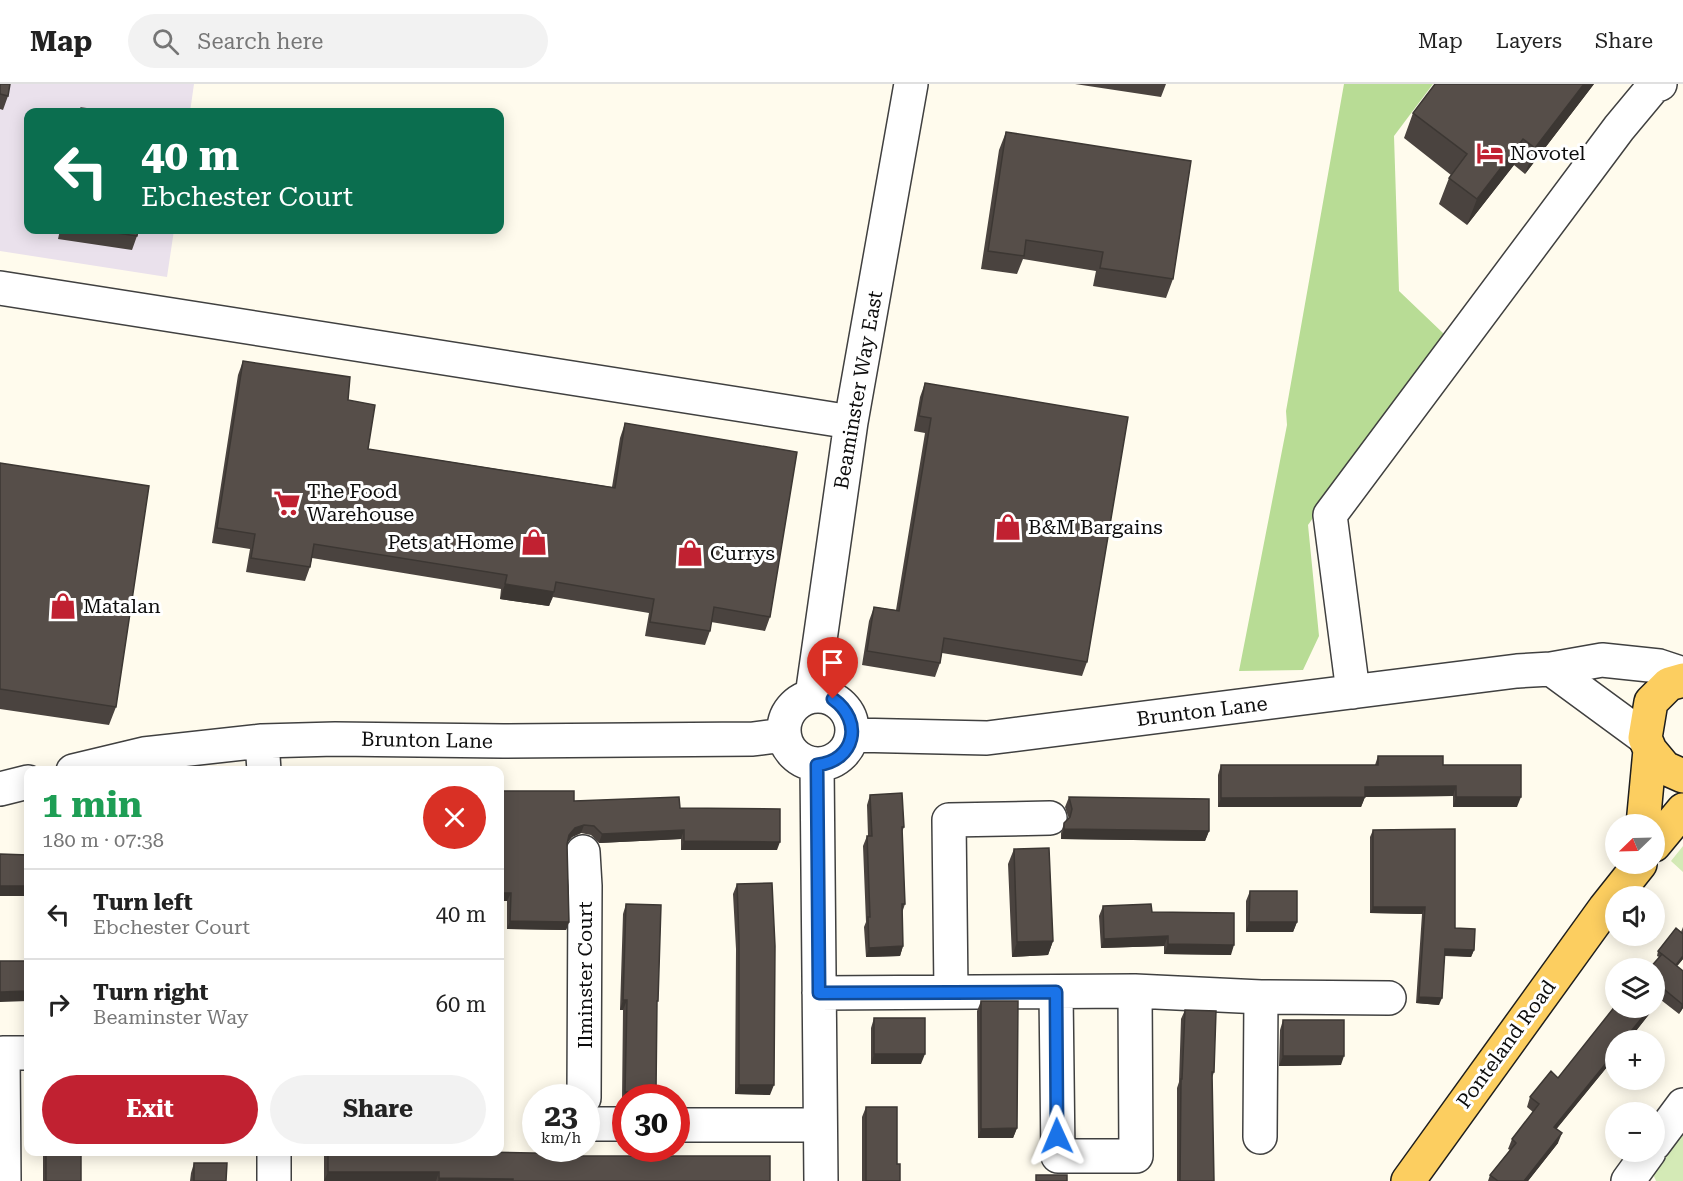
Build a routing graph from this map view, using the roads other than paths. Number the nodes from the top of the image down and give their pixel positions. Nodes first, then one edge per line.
1 (911, 84) edge
2 (1660, 84) edge
3 (0, 288) edge
4 (851, 422) junction
5 (1551, 669) junction
6 (1683, 674) edge
7 (1683, 680) edge
8 (1353, 692) junction
9 (812, 696) junction
10 (784, 735) junction
11 (852, 735) junction
12 (1647, 744) junction
13 (263, 756) edge
14 (817, 765) junction
15 (94, 766) edge
16 (1683, 776) edge
17 (24, 783) edge
18 (0, 789) edge
19 (1683, 810) edge
20 (1644, 814) edge
21 (1050, 818) dead end
22 (1665, 832) edge
23 (583, 852) dead end
24 (1632, 874) edge
25 (1622, 886) edge
26 (1605, 908) edge
27 (1135, 991) junction
28 (1056, 992) junction
29 (819, 993) junction
30 (951, 993) junction
31 (1261, 997) junction
32 (1389, 998) dead end
33 (10, 1053) edge
34 (584, 1084) edge
35 (1683, 1105) edge
36 (690, 1125) edge
37 (820, 1125) junction
38 (1665, 1129) edge
39 (1260, 1137) dead end
40 (274, 1156) edge
41 (1642, 1162) edge
42 (1629, 1180) edge
43 (4, 1181) edge
44 (274, 1181) edge
45 (821, 1181) edge
46 (1408, 1181) edge

1 - 4 street, Beaminster Way East
2 - 8 street
3 - 4 street
4 - 9 street, Beaminster Way East
5 - 6 street, Brunton Lane
5 - 8 street, Brunton Lane
5 - 12 street
7 - 12 main road
8 - 11 street, Brunton Lane
9 - 10 street
9 - 11 street
10 - 13 street, Brunton Lane
10 - 14 street
11 - 14 street
12 - 16 main road
12 - 20 main road
13 - 15 street, Brunton Lane
14 - 29 street
17 - 18 street
19 - 22 main road
21 - 30 street
23 - 34 street, Ilminster Court
24 - 25 main road, Ponteland Road
26 - 46 main road, Ponteland Road
27 - 28 street
27 - 28 street
27 - 31 street
28 - 30 street
29 - 30 street
29 - 37 street
31 - 32 street
31 - 39 street
33 - 43 street
35 - 38 street
36 - 37 street
37 - 45 street
40 - 44 street
41 - 42 street

